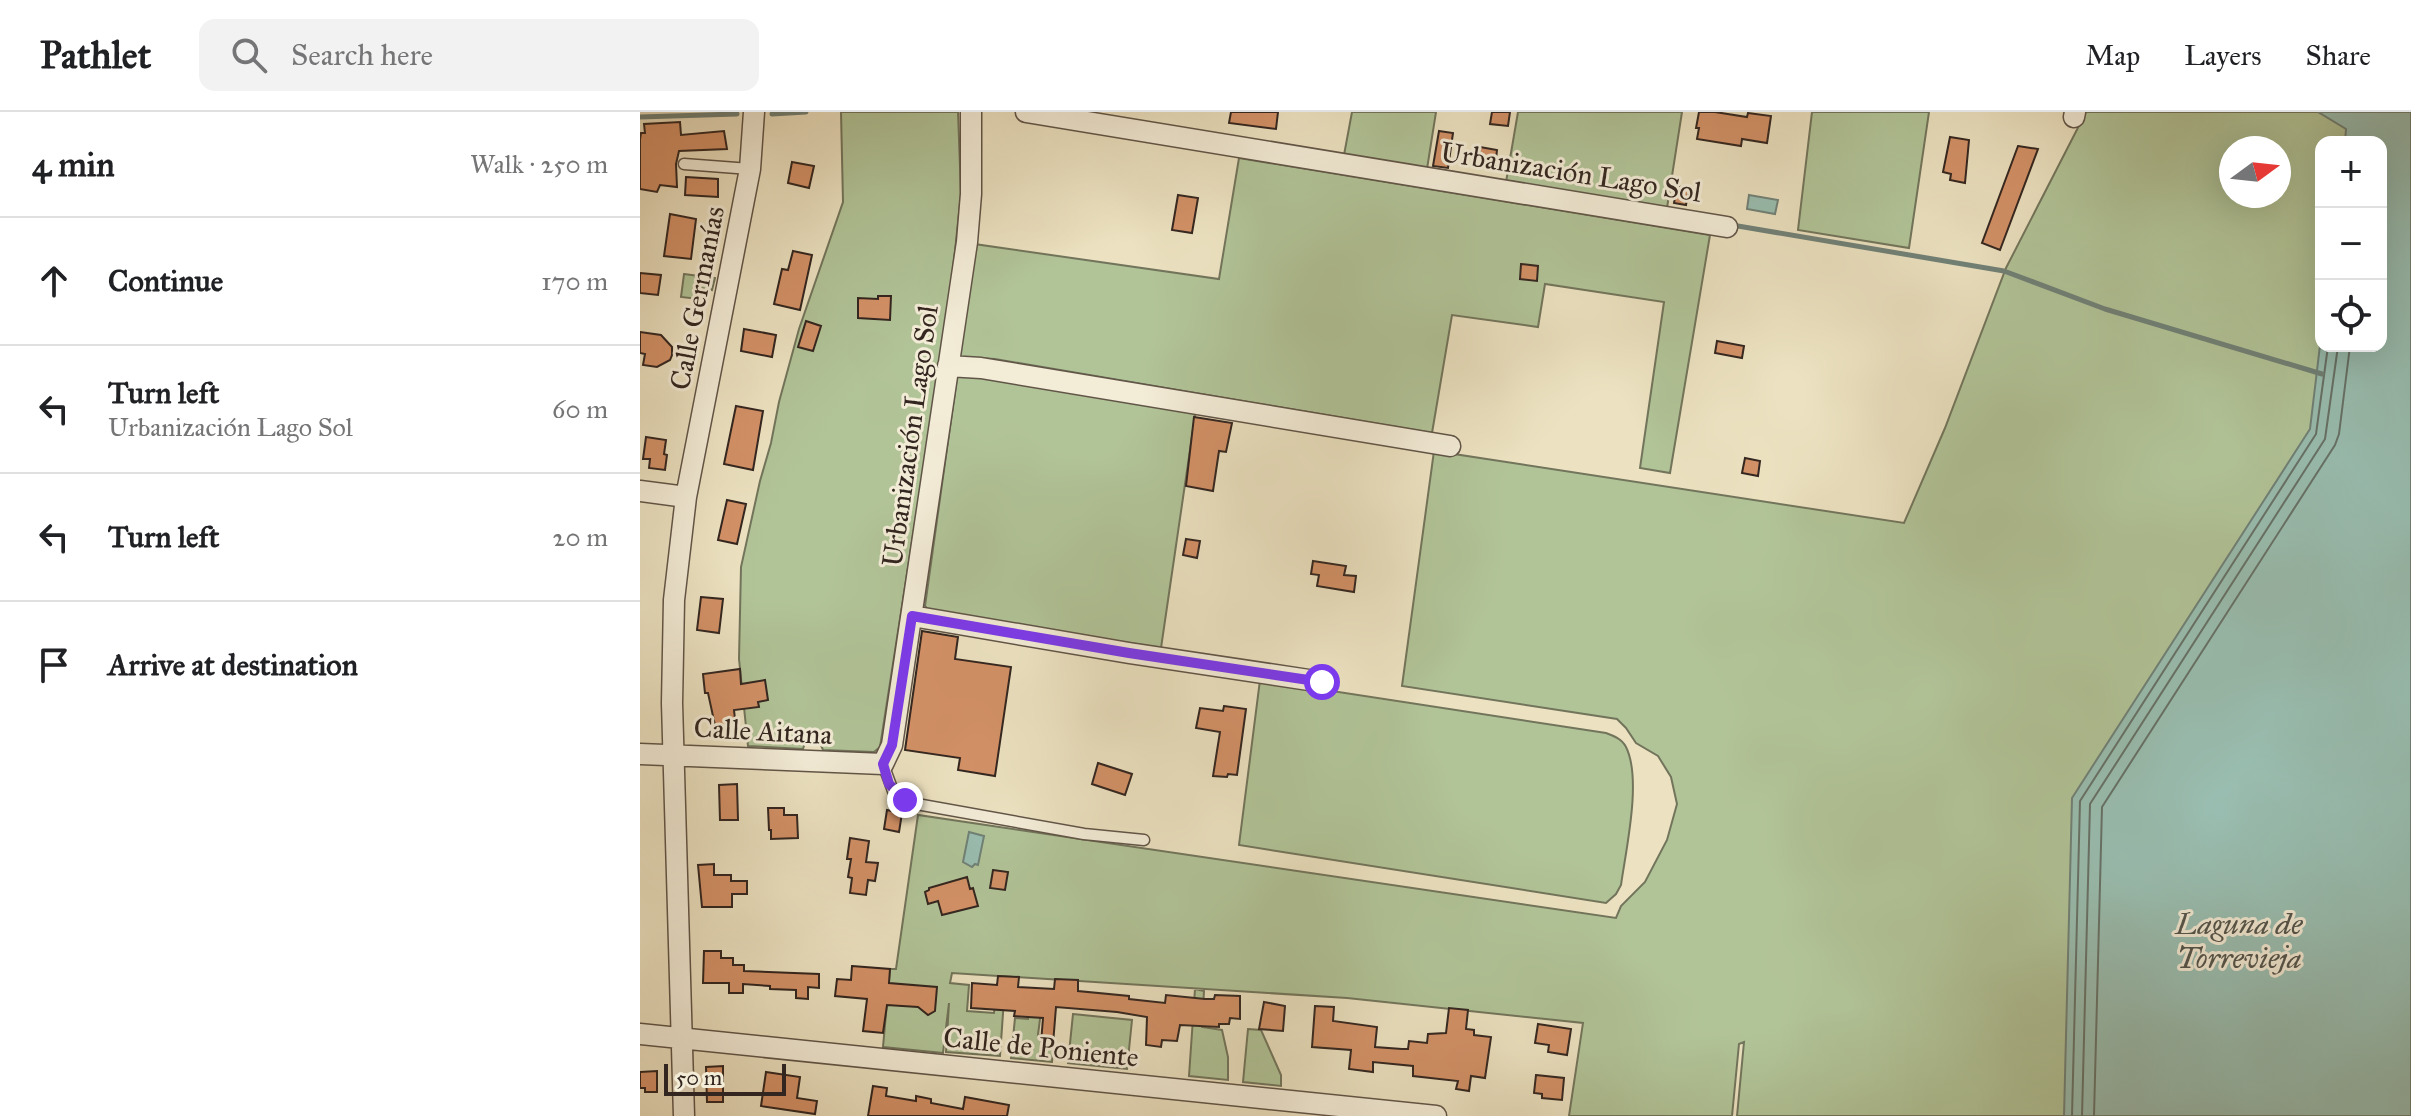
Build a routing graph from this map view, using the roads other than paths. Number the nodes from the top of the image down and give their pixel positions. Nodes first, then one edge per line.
1 (754, 112) edge
2 (971, 112) edge
3 (1026, 112) edge
4 (684, 164) dead end
5 (750, 169) junction
6 (1727, 227) dead end
7 (948, 366) junction
8 (1450, 446) dead end
9 (640, 491) edge
10 (686, 497) junction
11 (912, 616) junction
12 (1322, 682) dead end
13 (640, 754) edge
14 (673, 755) junction
15 (883, 764) junction
16 (1144, 840) dead end
17 (640, 1034) edge
18 (682, 1039) junction
19 (684, 1116) edge
20 (1436, 1116) edge

1 - 5 street, Calle Germanías
2 - 7 street, Urbanización Lago Sol
3 - 6 street, Urbanización Lago Sol
4 - 5 lane
5 - 10 street, Calle Germanías
7 - 8 street
7 - 11 street, Urbanización Lago Sol
9 - 10 street
10 - 14 street, Calle Germanías
11 - 12 street
11 - 15 street, Urbanización Lago Sol
13 - 14 street, Calle Aitana
14 - 15 street, Calle Aitana
14 - 18 street, Calle Germanías
15 - 16 lane
17 - 18 street, Calle de Poniente
18 - 19 street, Calle Germanías
18 - 20 street, Calle de Poniente

